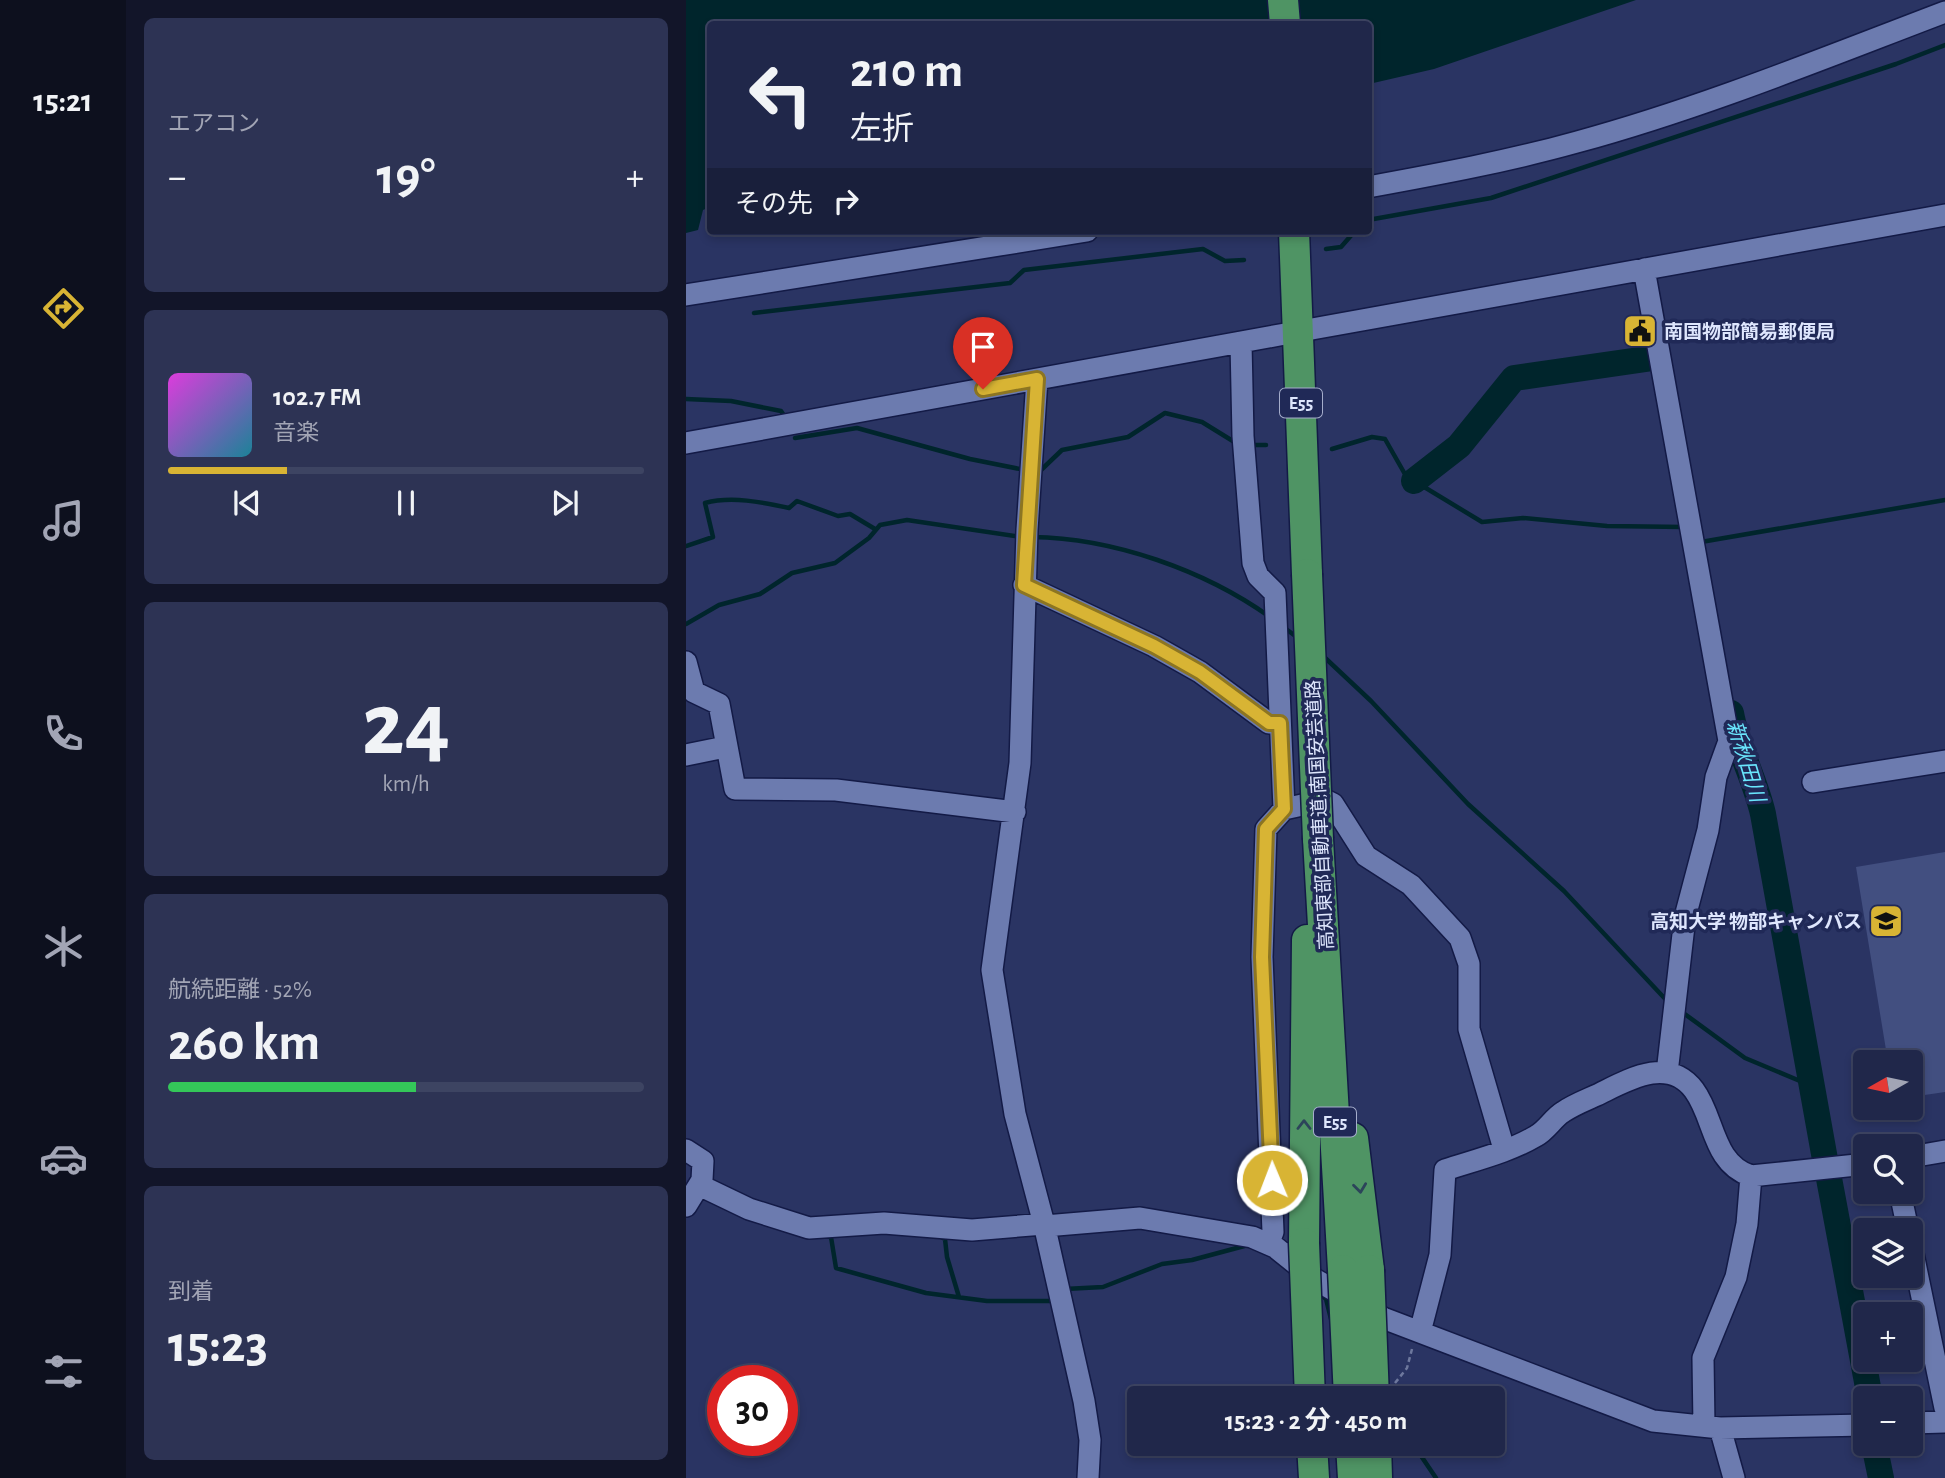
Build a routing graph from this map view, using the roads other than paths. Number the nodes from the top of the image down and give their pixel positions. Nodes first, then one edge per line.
1 (1283, 0) edge
2 (1945, 12) edge
3 (1284, 21) edge
4 (1372, 186) edge
5 (1945, 215) edge
6 (1062, 235) edge
7 (1294, 235) edge
8 (1644, 269) junction
9 (686, 295) edge
10 (1312, 329) dead end
11 (1285, 334) dead end
12 (1241, 343) junction
13 (1037, 379) junction
14 (686, 443) edge
15 (1024, 585) junction
16 (686, 662) edge
17 (1280, 723) junction
18 (725, 747) junction
19 (686, 755) edge
20 (1945, 761) edge
21 (1813, 782) dead end
22 (1284, 809) junction
23 (1015, 812) junction
24 (1318, 839) junction
25 (1667, 1073) junction
26 (1504, 1149) junction
27 (686, 1150) edge
28 (1945, 1151) edge
29 (1923, 1155) edge
30 (1853, 1165) edge
31 (1751, 1176) junction
32 (699, 1185) junction
33 (686, 1206) edge
34 (1045, 1225) junction
35 (1268, 1244) junction
36 (1297, 1250) junction
37 (1356, 1270) junction
38 (1920, 1288) edge
39 (1383, 1318) junction
40 (1419, 1331) junction
41 (1298, 1386) edge
42 (1309, 1386) edge
43 (1350, 1386) edge
44 (1380, 1386) edge
45 (1382, 1386) edge
46 (1945, 1408) edge
47 (1945, 1422) edge
48 (1923, 1423) edge
49 (1853, 1425) edge
50 (1712, 1427) junction
51 (1301, 1456) edge
52 (1313, 1456) edge
53 (1352, 1456) edge
54 (1376, 1456) edge
55 (1389, 1456) edge
56 (1088, 1478) edge
57 (1302, 1478) edge
58 (1314, 1478) edge
59 (1353, 1478) edge
60 (1377, 1478) edge
61 (1390, 1478) edge
62 (1734, 1478) edge

1 - 3 highway
2 - 4 street
5 - 8 street
6 - 9 street
7 - 24 highway, 高知東部自動車道;南国安芸道路 / E55, bridge
8 - 10 street
8 - 25 street
11 - 12 street
12 - 13 street
12 - 17 street
13 - 14 street
13 - 15 street
15 - 17 street
15 - 23 street
16 - 18 street
17 - 22 street
18 - 19 street
18 - 23 street
20 - 21 street
22 - 26 street
22 - 35 street
23 - 34 street
36 -> 24 highway
24 - 37 highway, 高知東部自動車道;南国安芸道路 / E55
25 - 26 street
25 - 31 street
26 - 40 street
27 - 32 street
28 - 29 street
30 - 31 street
31 - 50 street
32 - 33 street
32 - 34 street
34 - 35 street
34 - 56 street
35 - 36 street
36 - 39 street
36 - 41 street
36 - 42 highway, bridge
37 - 43 highway, bridge
37 - 44 highway, bridge
38 - 46 street
39 - 40 street
39 - 45 street
40 - 50 street
47 - 48 street
49 - 50 street
50 - 62 street
51 - 57 street
52 - 58 highway
53 - 59 highway
54 - 60 highway
55 - 61 street

